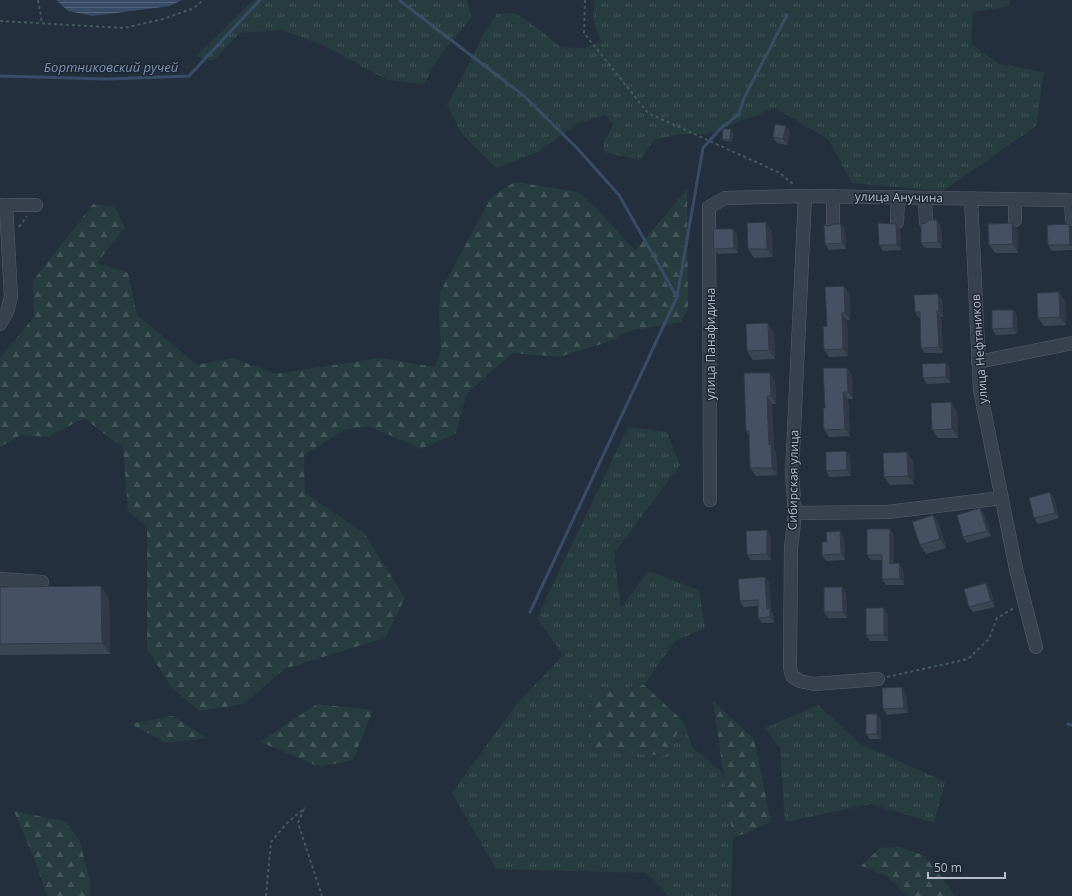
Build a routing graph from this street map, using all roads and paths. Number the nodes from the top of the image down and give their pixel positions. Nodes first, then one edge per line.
1 (38, 0) edge
2 (203, 0) edge
3 (585, 0) edge
4 (0, 22) edge
5 (42, 23) junction
6 (805, 196) junction
7 (833, 196) junction
8 (898, 197) junction
9 (726, 198) joint
10 (925, 198) junction
11 (971, 199) junction
12 (1015, 199) junction
13 (1071, 200) edge
14 (3, 205) edge
15 (36, 205) dead end
16 (1072, 219) edge
17 (1015, 220) dead end
18 (897, 222) dead end
19 (926, 222) edge
20 (833, 224) edge
21 (0, 324) edge
22 (1072, 343) edge
23 (978, 362) junction
24 (1001, 498) junction
25 (710, 500) dead end
26 (795, 513) junction
27 (0, 579) edge
28 (42, 582) dead end
29 (1024, 602) junction
30 (1036, 647) dead end
31 (878, 679) joint
32 (266, 896) edge
33 (322, 896) edge

1 - 5 path
2 - 5 path
3 - 6 path
4 - 5 path
6 - 7 street, улица Анучина
6 - 9 street, улица Анучина
6 - 26 street, Сибирская улица
7 - 8 street, улица Анучина
7 - 20 street
8 - 10 street, улица Анучина
8 - 18 street
9 - 25 street, улица Панафидина
10 - 11 street, улица Анучина
10 - 19 street
11 - 12 street, улица Анучина
11 - 23 street, улица Нефтяников
12 - 13 street, улица Анучина
12 - 17 street
13 - 16 street
14 - 15 street
14 - 21 street
22 - 23 street
23 - 24 street, улица Нефтяников
24 - 26 street
24 - 29 street, улица Нефтяников
26 - 31 street, Сибирская улица
27 - 28 street
29 - 30 street, улица Нефтяников
29 - 31 path
32 - 33 path

